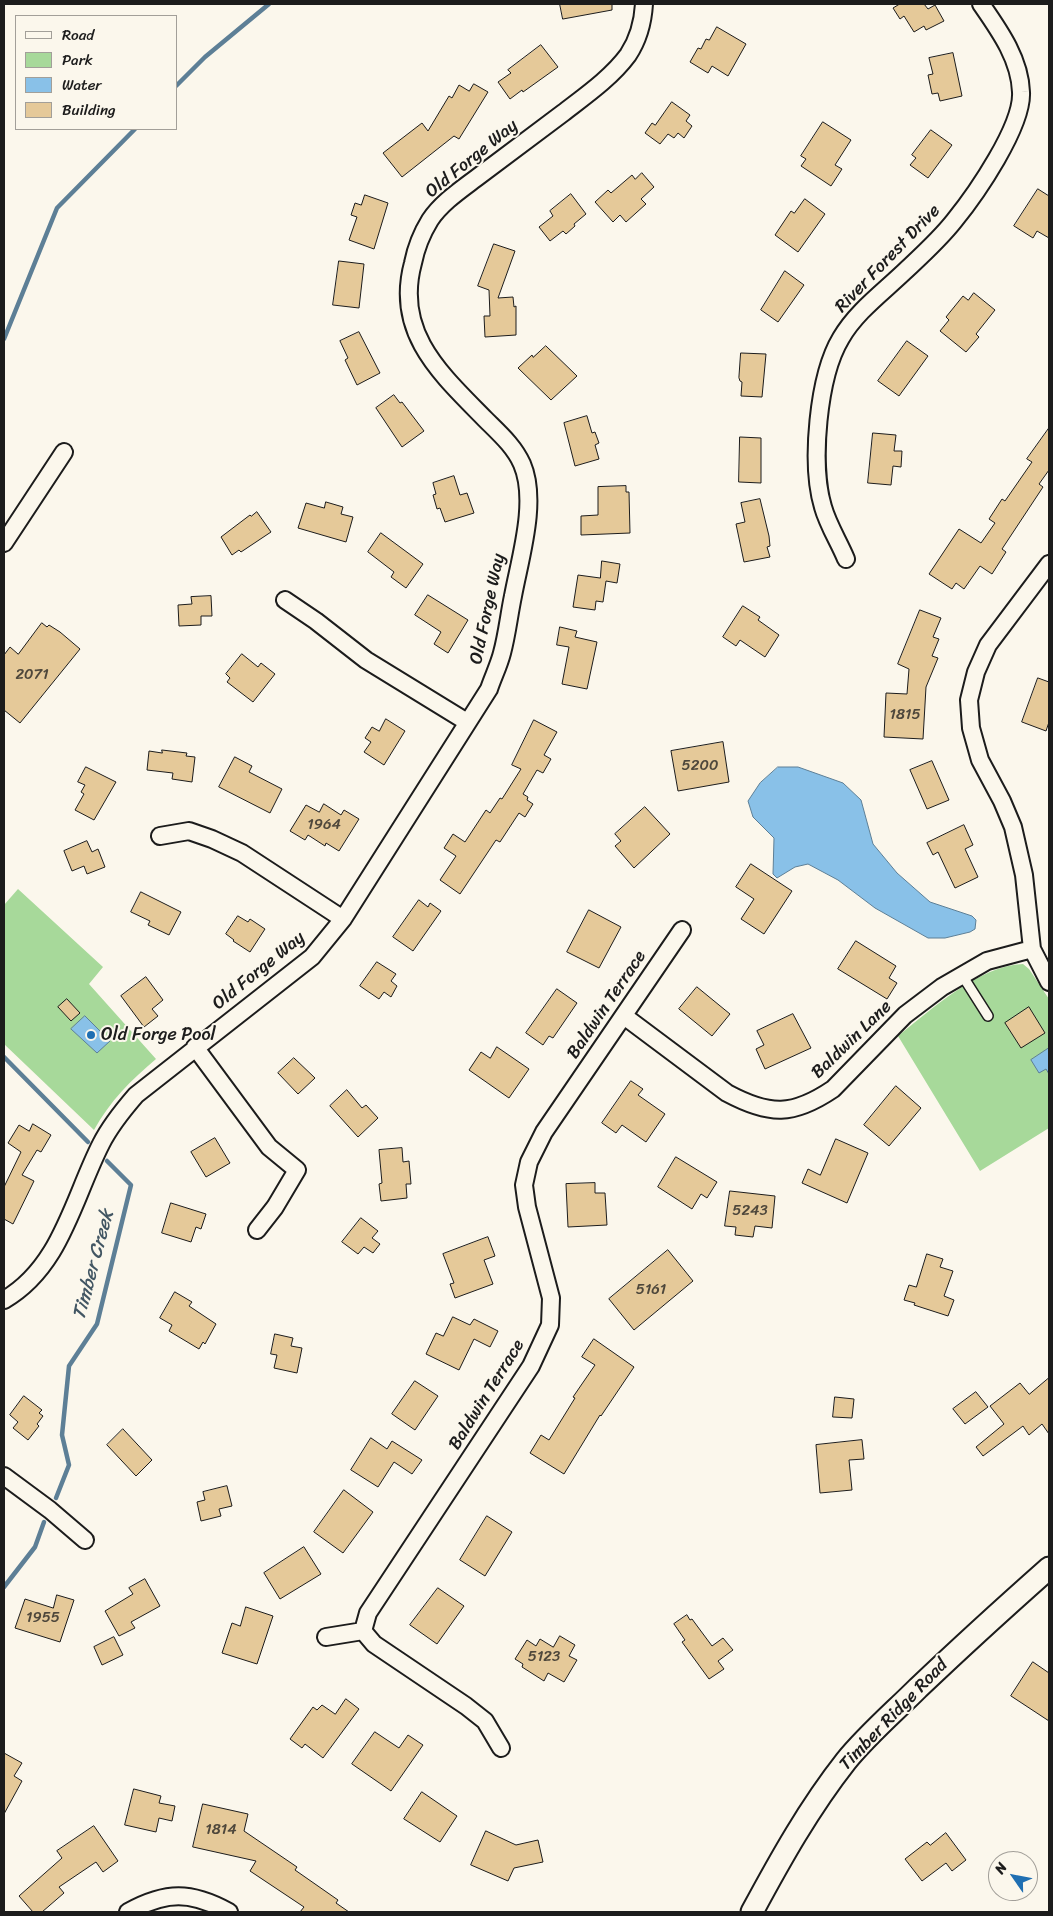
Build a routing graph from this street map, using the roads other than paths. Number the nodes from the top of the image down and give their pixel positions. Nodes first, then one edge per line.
1 (644, 4) edge
2 (981, 4) edge
3 (64, 452) dead end
4 (4, 543) edge
5 (846, 559) dead end
6 (1049, 564) edge
7 (285, 600) dead end
8 (467, 722) junction
9 (160, 836) dead end
10 (344, 919) junction
11 (682, 930) dead end
12 (1032, 949) junction
13 (962, 975) junction
14 (1049, 982) edge
15 (624, 1016) junction
16 (988, 1016) dead end
17 (195, 1047) junction
18 (257, 1230) dead end
19 (4, 1300) edge
20 (4, 1476) edge
21 (85, 1540) dead end
22 (1049, 1568) edge
23 (363, 1631) junction
24 (326, 1637) dead end
25 (501, 1748) dead end
26 (128, 1912) edge
27 (229, 1912) edge
28 (752, 1912) edge

1 - 8 street, Old Forge Way
2 - 5 street, River Forest Drive
3 - 4 street
6 - 12 street
7 - 8 street
8 - 10 street, Old Forge Way
9 - 10 street
10 - 17 street, Old Forge Way
11 - 15 street, Baldwin Terrace
12 - 13 street, Baldwin Lane
12 - 14 street
13 - 15 street, Baldwin Lane
13 - 16 lane
15 - 23 street, Baldwin Terrace
17 - 18 street
17 - 19 street, Old Forge Way
20 - 21 street
22 - 28 street, Timber Ridge Road
23 - 24 street
23 - 25 street
26 - 27 street

